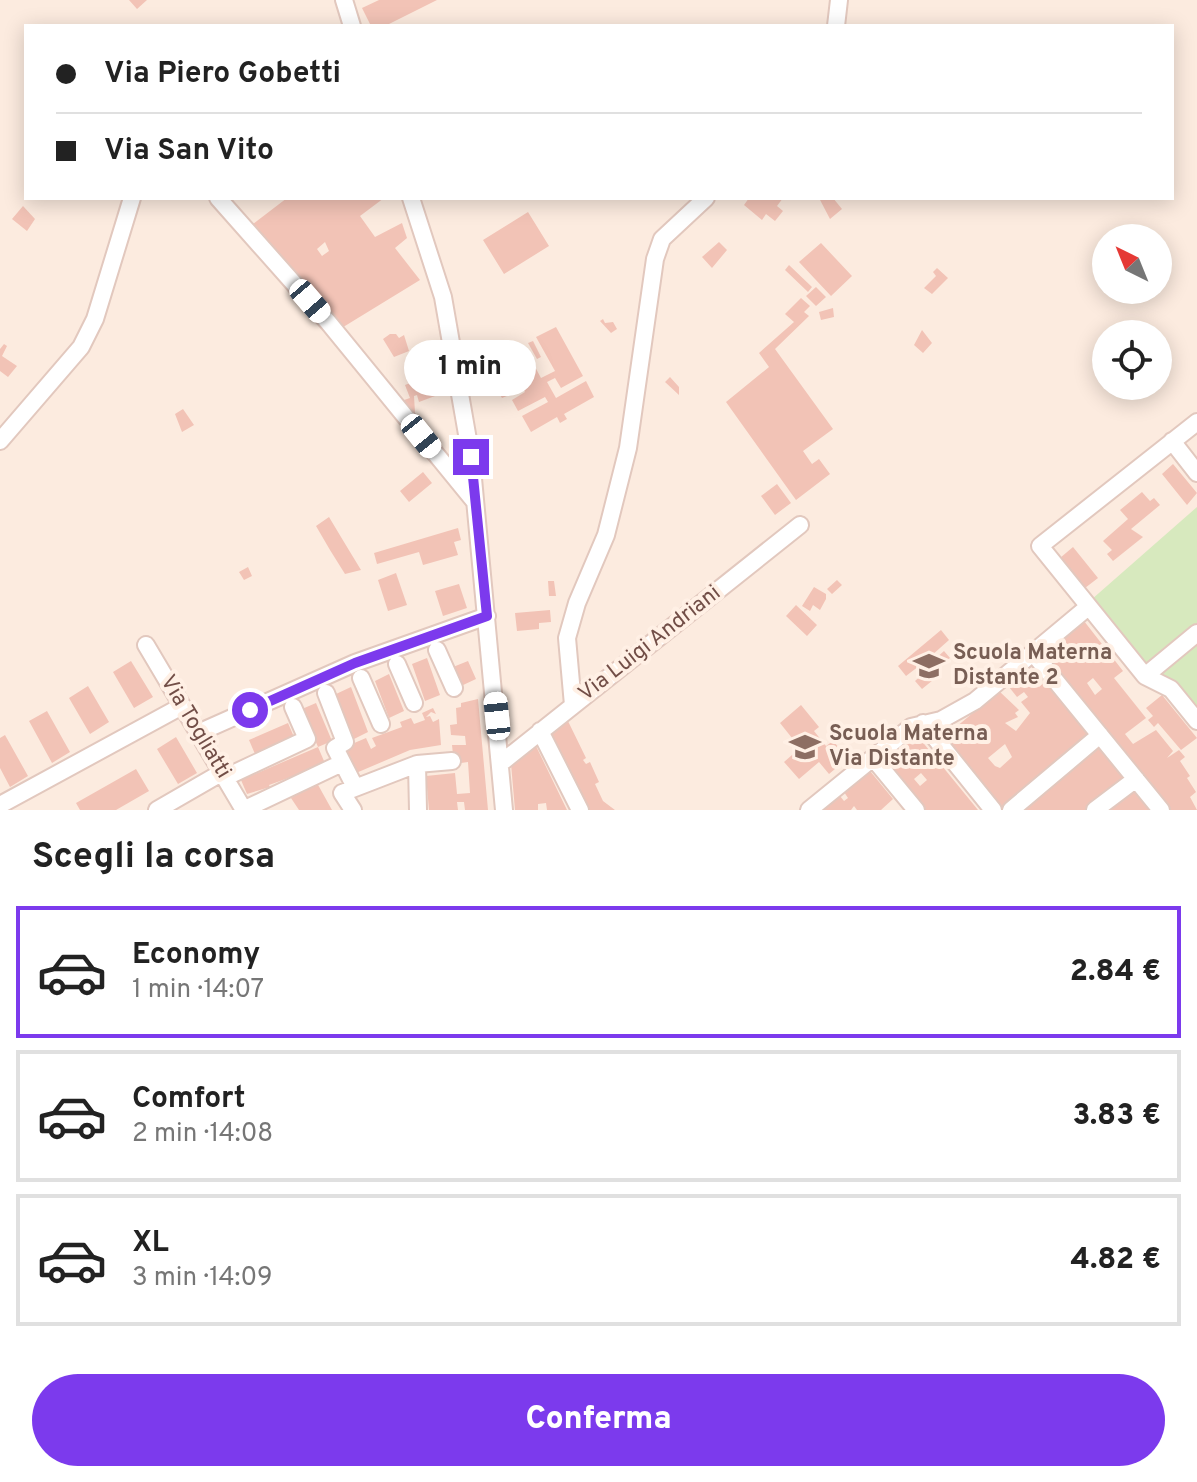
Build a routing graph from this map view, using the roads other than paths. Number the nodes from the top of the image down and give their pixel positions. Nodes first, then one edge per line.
1 (344, 0) edge
2 (839, 0) edge
3 (351, 24) edge
4 (836, 24) edge
5 (131, 200) edge
6 (220, 200) edge
7 (412, 200) edge
8 (704, 200) edge
9 (1197, 422) edge
10 (0, 441) edge
11 (1172, 441) junction
12 (1197, 473) edge
13 (476, 504) junction
14 (800, 525) dead end
15 (1088, 607) junction
16 (487, 616) junction
17 (1197, 633) edge
18 (146, 645) dead end
19 (437, 650) dead end
20 (1033, 653) junction
21 (397, 664) dead end
22 (1145, 676) junction
23 (361, 678) dead end
24 (454, 688) dead end
25 (326, 693) dead end
26 (414, 703) dead end
27 (573, 705) junction
28 (182, 706) junction
29 (293, 707) dead end
30 (1197, 721) edge
31 (923, 723) junction
32 (381, 724) dead end
33 (540, 731) junction
34 (198, 733) junction
35 (1100, 735) junction
36 (873, 758) junction
37 (452, 761) dead end
38 (342, 763) junction
39 (501, 763) junction
40 (417, 764) junction
41 (223, 775) junction
42 (1136, 779) junction
43 (355, 787) junction
44 (911, 804) edge
45 (0, 805) edge
46 (157, 810) edge
47 (244, 810) edge
48 (353, 810) edge
49 (418, 810) edge
50 (504, 810) edge
51 (580, 810) edge
52 (809, 810) edge
53 (891, 810) edge
54 (993, 810) edge
55 (1011, 810) edge
56 (1095, 810) edge
57 (1161, 810) edge

1 - 3 street
2 - 4 street
5 - 10 street
6 - 13 street
7 - 13 street
8 - 27 street
9 - 11 street
11 - 12 street
11 - 15 street
13 - 16 street
14 - 27 street, Via Luigi Andriani
15 - 20 street
15 - 22 street
16 - 34 street
16 - 39 street
17 - 22 street
18 - 28 street, Via Togliatti
19 - 24 street
20 - 31 street
20 - 35 street
21 - 26 street
22 - 30 street
23 - 32 street
25 - 38 street
27 - 33 street, Via Luigi Andriani
28 - 34 street, Via Togliatti
28 - 45 street
29 - 41 street
31 - 36 street
31 - 54 street
33 - 39 street, Via Luigi Andriani
33 - 51 street
34 - 41 street, Via Togliatti
35 - 42 street
35 - 55 street
36 - 44 street
36 - 52 street
37 - 40 street
38 - 43 street
38 - 47 street
39 - 50 street
40 - 43 street
40 - 49 street
41 - 46 street
41 - 47 street, Via Togliatti
42 - 56 street
42 - 57 street
43 - 48 street
44 - 53 street

